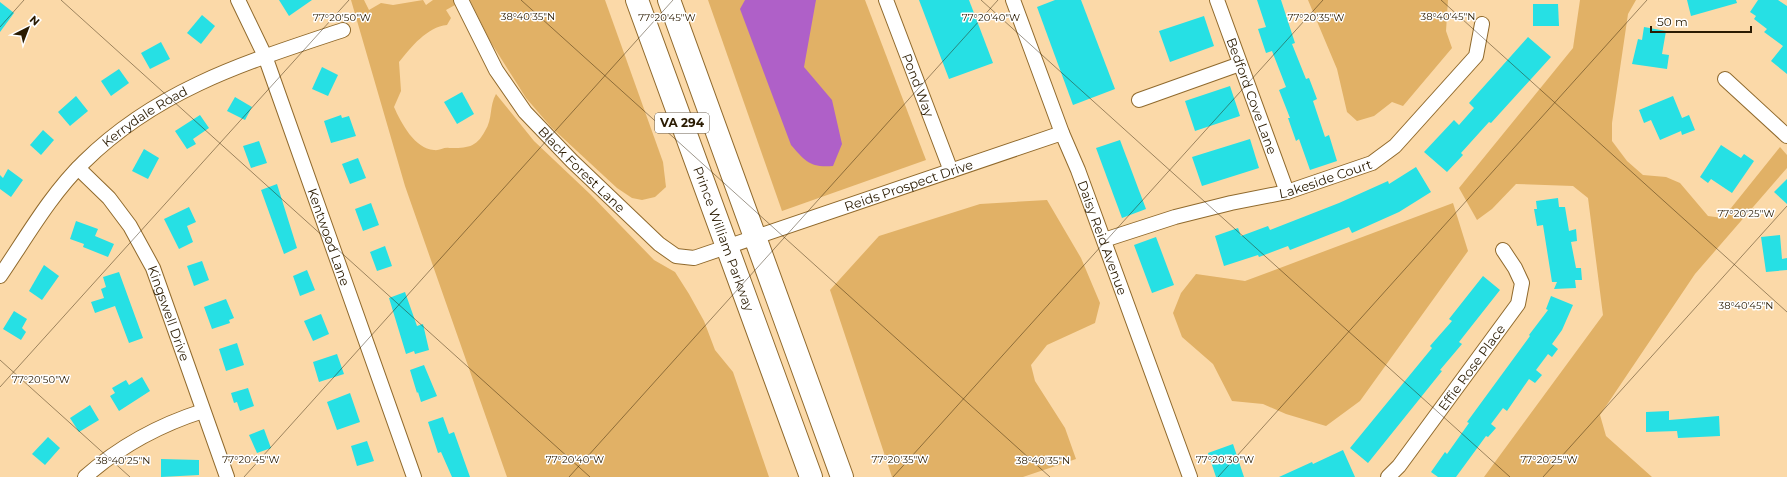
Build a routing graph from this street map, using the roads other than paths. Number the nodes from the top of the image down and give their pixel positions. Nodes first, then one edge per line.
1 (238, 0) edge
2 (461, 0) edge
3 (637, 0) edge
4 (669, 0) edge
5 (886, 0) edge
6 (1013, 0) edge
7 (1217, 0) edge
8 (1482, 24) dead end
9 (343, 30) dead end
10 (265, 56) junction
11 (1240, 64) junction
12 (1725, 79) dead end
13 (1139, 100) dead end
14 (1062, 133) junction
15 (1787, 136) edge
16 (78, 168) junction
17 (951, 171) junction
18 (1287, 192) junction
19 (755, 237) junction
20 (1104, 240) junction
21 (727, 246) junction
22 (1503, 250) dead end
23 (0, 276) edge
24 (203, 411) junction
25 (85, 477) edge
26 (227, 477) edge
27 (414, 477) edge
28 (811, 477) edge
29 (842, 477) edge
30 (1190, 477) edge
31 (1388, 477) edge

1 - 10 street, Kentwood Lane
2 - 21 street, Black Forest Lane
3 - 21 highway, Prince William Parkway / VA 294
4 - 19 highway, VA 294
5 - 17 street, Pond Way
6 - 14 street, Daisy Reid Avenue
7 - 11 street, Bedford Cove Lane
8 - 18 street, Lakeside Court
9 - 10 street, Kerrydale Road
10 - 16 street, Kerrydale Road
10 - 27 street, Kentwood Lane
11 - 13 street
11 - 18 street, Bedford Cove Lane
12 - 15 street
14 - 17 street, Reids Prospect Drive
14 - 20 street, Daisy Reid Avenue
16 - 23 street, Kerrydale Road
16 - 24 street, Kingswell Drive
17 - 19 street, Reids Prospect Drive
18 - 20 street, Lakeside Court
19 - 21 street, Black Forest Lane
19 - 29 highway, VA 294
20 - 30 street, Daisy Reid Avenue
21 - 28 highway, Prince William Parkway / VA 294
22 - 31 street, Effie Rose Place
24 - 25 street
24 - 26 street, Kingswell Drive

